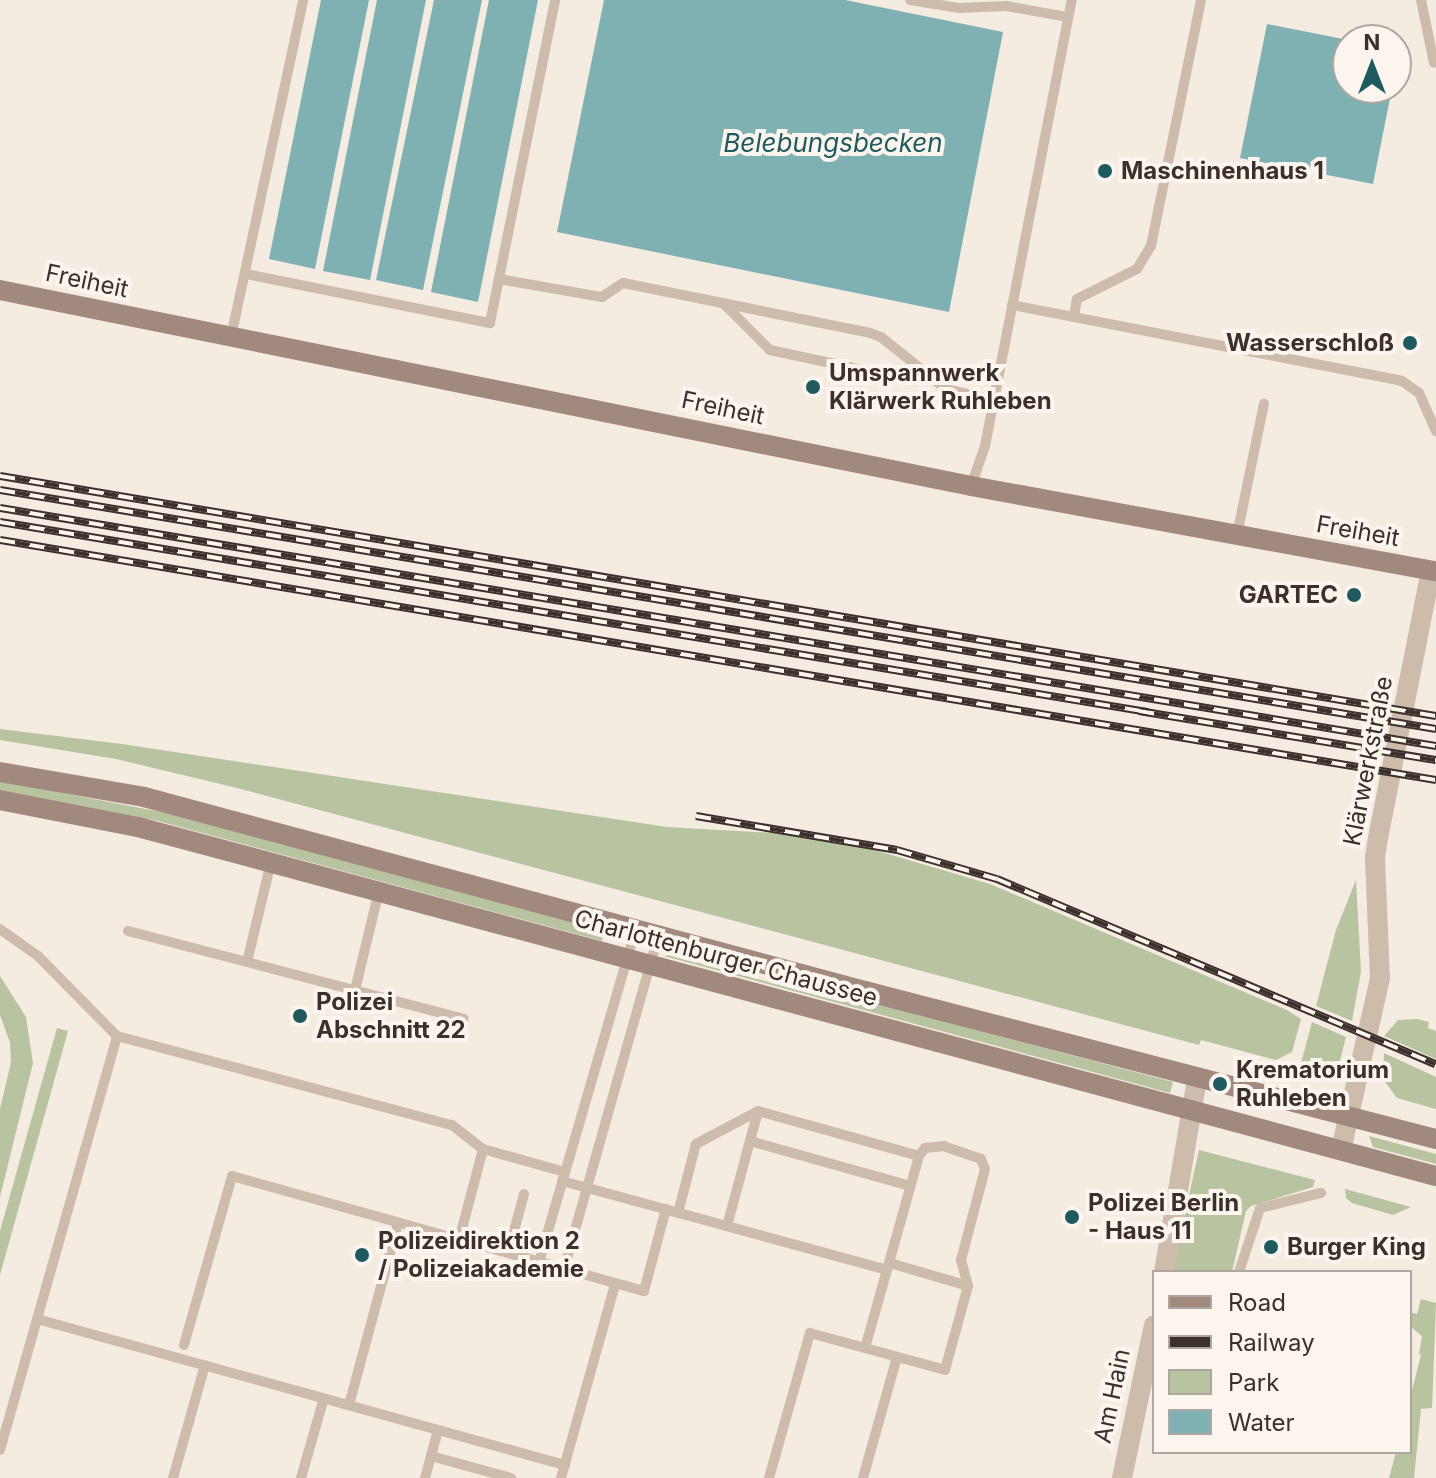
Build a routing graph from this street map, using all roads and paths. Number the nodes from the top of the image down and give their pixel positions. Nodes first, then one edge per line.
1 (303, 0) edge
2 (555, 0) edge
3 (910, 0) edge
4 (1072, 0) edge
5 (1201, 0) edge
6 (1421, 0) edge
7 (1068, 17) junction
8 (1434, 63) edge
9 (246, 274) junction
10 (499, 279) junction
11 (0, 290) edge
12 (723, 303) junction
13 (1012, 305) junction
14 (1074, 317) junction
15 (231, 337) junction
16 (924, 375) junction
17 (994, 400) junction
18 (1264, 404) dead end
19 (1436, 431) edge
20 (971, 486) junction
21 (1237, 537) junction
22 (1434, 571) edge
23 (0, 772) edge
24 (0, 800) edge
25 (271, 862) junction
26 (379, 891) junction
27 (636, 928) junction
28 (0, 929) edge
29 (128, 931) dead end
30 (659, 934) junction
31 (627, 958) junction
32 (247, 962) junction
33 (650, 964) junction
34 (355, 990) junction
35 (464, 1019) dead end
36 (117, 1036) junction
37 (1197, 1078) junction
38 (1192, 1110) junction
39 (758, 1111) junction
40 (1349, 1116) junction
41 (1436, 1139) edge
42 (750, 1141) junction
43 (483, 1149) junction
44 (1341, 1150) junction
45 (919, 1156) junction
46 (563, 1176) junction
47 (1436, 1176) edge
48 (910, 1186) junction
49 (587, 1188) junction
50 (1321, 1193) dead end
51 (524, 1194) dead end
52 (666, 1209) junction
53 (678, 1213) junction
54 (398, 1223) junction
55 (727, 1226) junction
56 (459, 1240) junction
57 (508, 1253) junction
58 (539, 1262) junction
59 (888, 1266) junction
60 (564, 1269) junction
61 (1164, 1270) edge
62 (1240, 1270) edge
63 (615, 1284) junction
64 (968, 1286) junction
65 (37, 1319) junction
66 (1152, 1335) edge
67 (184, 1345) dead end
68 (865, 1348) junction
69 (897, 1357) junction
70 (205, 1365) junction
71 (324, 1398) junction
72 (349, 1405) junction
73 (438, 1430) junction
74 (0, 1450) edge
75 (431, 1456) junction
76 (565, 1465) junction
77 (173, 1478) edge
78 (301, 1478) edge
79 (425, 1478) edge
80 (511, 1478) edge
81 (561, 1478) edge
82 (769, 1478) edge
83 (863, 1478) edge
84 (1122, 1478) edge

1 - 9 lane
2 - 10 lane
3 - 7 lane
4 - 7 lane
5 - 14 lane
6 - 8 lane
7 - 13 lane
9 - 10 lane
9 - 15 lane
10 - 12 lane
11 - 15 main road, Freiheit
12 - 16 lane
12 - 16 lane
13 - 14 lane
13 - 17 lane
14 - 19 lane
15 - 20 main road, Freiheit
16 - 17 lane
17 - 20 lane
18 - 21 lane
20 - 21 main road, Freiheit
21 - 22 main road, Freiheit
22 - 40 street, Klärwerkstraße
23 - 27 main road, Charlottenburger Chaussee
24 - 25 main road, Charlottenburger Chaussee
25 - 26 main road, Charlottenburger Chaussee
25 - 32 lane
26 - 31 main road, Charlottenburger Chaussee
26 - 34 lane
27 - 30 main road, Charlottenburger Chaussee
27 - 31 lane
28 - 36 lane
29 - 32 lane
30 - 33 lane
30 - 37 main road, Charlottenburger Chaussee
31 - 33 main road, Charlottenburger Chaussee
31 - 46 lane
32 - 34 lane
33 - 38 main road, Charlottenburger Chaussee
33 - 49 lane
34 - 35 lane
36 - 43 lane
36 - 65 lane
37 - 38 street
37 - 40 main road, Charlottenburger Chaussee
38 - 44 main road, Charlottenburger Chaussee
38 - 61 street
39 - 42 lane
39 - 45 lane
39 - 53 lane
40 - 41 main road, Charlottenburger Chaussee
40 - 44 street, Klärwerkstraße
42 - 48 lane
42 - 55 lane
43 - 46 lane
43 - 56 lane
44 - 47 main road, Charlottenburger Chaussee
45 - 48 lane
45 - 64 lane
46 - 49 lane
46 - 58 lane
48 - 59 lane
49 - 52 lane
49 - 60 lane
50 - 62 lane
51 - 57 lane
52 - 53 lane
52 - 63 lane
53 - 55 lane
54 - 56 lane
54 - 67 lane
54 - 72 lane
55 - 59 lane
56 - 57 lane
57 - 58 lane
58 - 60 lane
59 - 64 lane
59 - 68 lane
60 - 63 lane
63 - 76 lane
64 - 69 lane
65 - 70 lane
65 - 74 lane
66 - 84 street, Am Hain
68 - 69 lane
68 - 82 lane
69 - 83 lane
70 - 71 lane
70 - 77 lane
71 - 72 lane
71 - 78 lane
72 - 73 lane
73 - 75 lane
73 - 76 lane
75 - 79 lane
75 - 80 lane
76 - 81 lane

